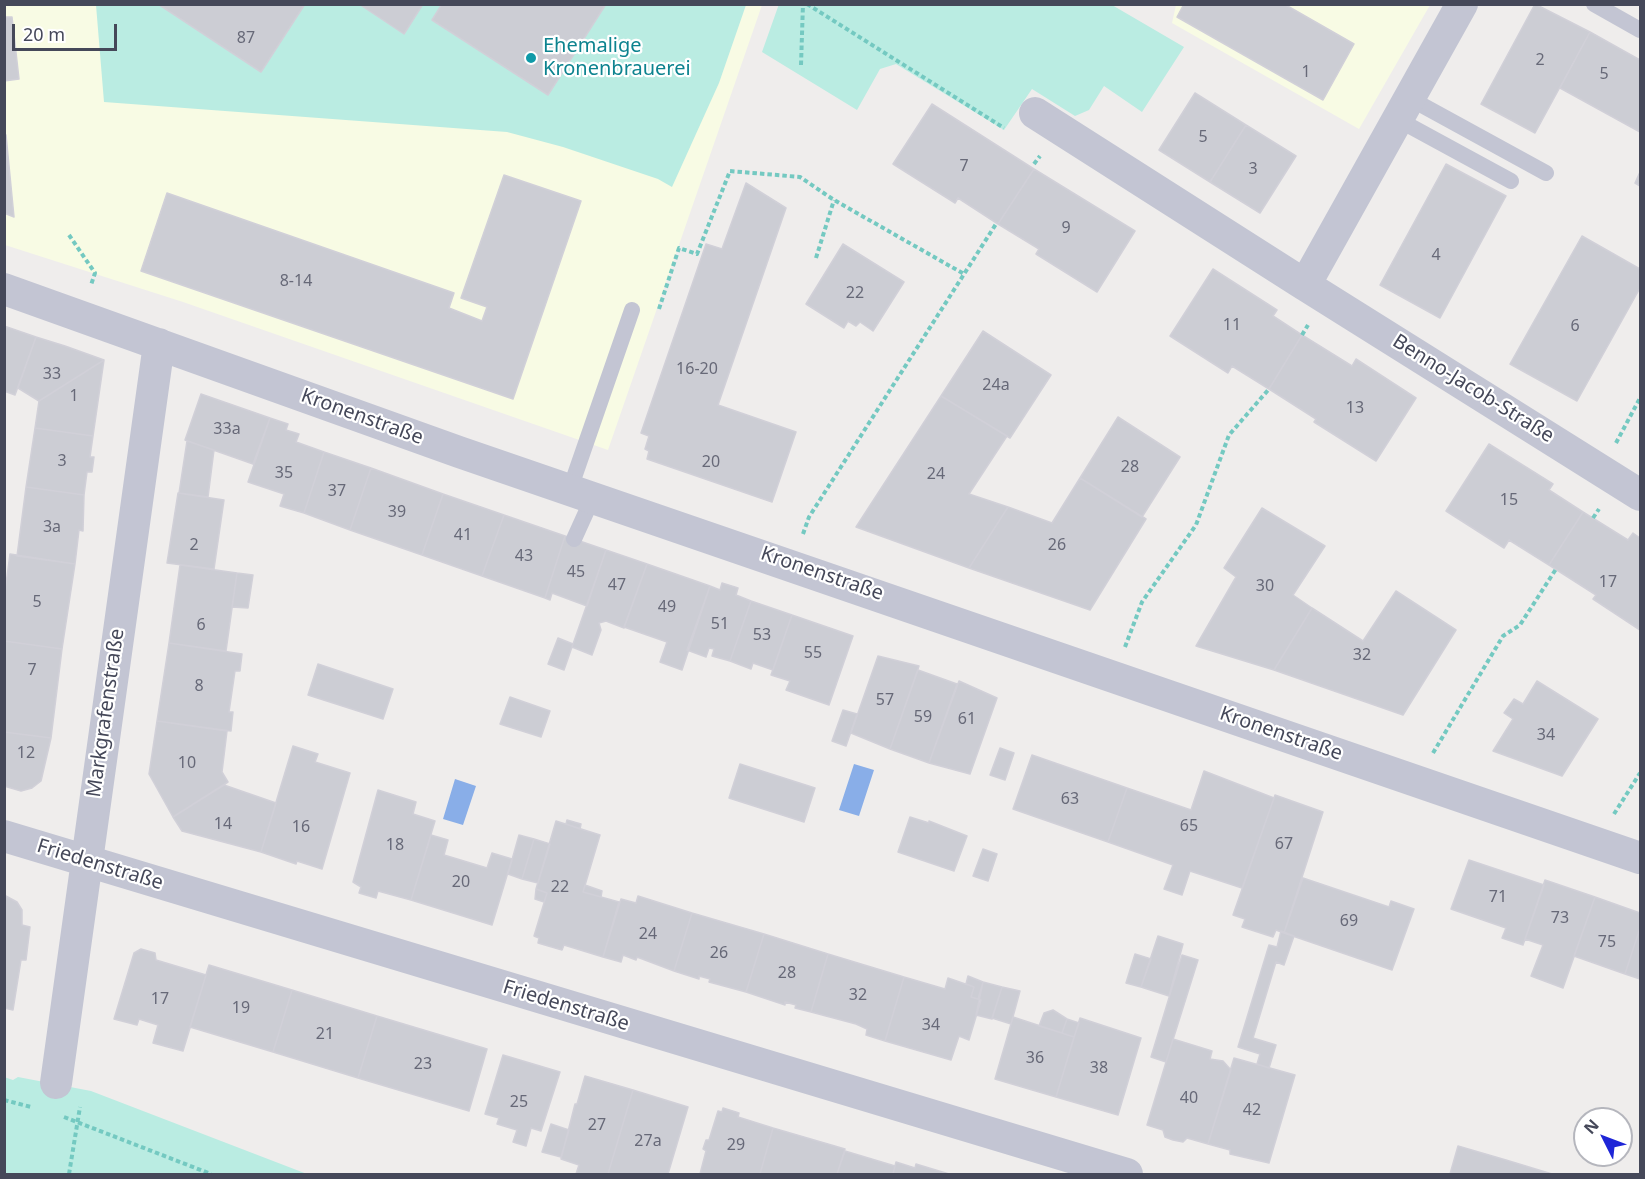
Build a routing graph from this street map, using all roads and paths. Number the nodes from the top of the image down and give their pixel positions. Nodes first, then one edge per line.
1 (805, 4) edge
2 (1462, 4) edge
3 (1594, 4) edge
4 (1641, 30) edge
5 (801, 65) dead end
6 (1403, 109) junction
7 (1035, 113) dead end
8 (1005, 128) dead end
9 (1546, 173) dead end
10 (1511, 181) dead end
11 (834, 200) junction
12 (996, 224) dead end
13 (69, 235) dead end
14 (816, 258) dead end
15 (964, 274) junction
16 (1305, 285) junction
17 (4, 289) edge
18 (632, 310) dead end
19 (81, 314) junction
20 (657, 315) dead end
21 (159, 344) junction
22 (1269, 389) dead end
23 (1641, 398) edge
24 (1616, 443) dead end
25 (581, 493) junction
26 (1641, 495) edge
27 (574, 539) dead end
28 (792, 564) junction
29 (1556, 569) dead end
30 (1115, 676) junction
31 (1641, 772) edge
32 (1415, 782) junction
33 (4, 836) edge
34 (1596, 842) junction
35 (1641, 858) edge
36 (85, 861) junction
37 (56, 1083) dead end
38 (4, 1100) edge
39 (36, 1109) dead end
40 (56, 1115) dead end
41 (77, 1121) junction
42 (1032, 1161) edge
43 (69, 1174) edge
44 (211, 1174) edge
45 (1127, 1174) edge

1 - 5 path
1 - 8 path
2 - 6 street
3 - 4 lane
6 - 9 lane
6 - 10 lane
6 - 16 street
7 - 16 street, Benno-Jacob-Straße
11 - 14 path
11 - 15 path
11 - 20 path
12 - 15 path
13 - 19 path
15 - 28 path
16 - 26 street, Benno-Jacob-Straße
17 - 19 street, Kronenstraße
18 - 25 lane
19 - 21 street, Kronenstraße
21 - 25 street, Kronenstraße
21 - 36 street, Markgrafenstraße
22 - 30 path
23 - 24 path
25 - 27 lane
25 - 28 street, Kronenstraße
28 - 30 street, Kronenstraße
29 - 32 path
30 - 32 street, Kronenstraße
31 - 34 path
32 - 34 street, Kronenstraße
33 - 36 street, Friedenstraße
34 - 35 street, Kronenstraße
36 - 37 street, Markgrafenstraße
36 - 42 street, Friedenstraße
38 - 39 path
40 - 41 path
41 - 43 path
41 - 44 path
42 - 45 street, Friedenstraße

